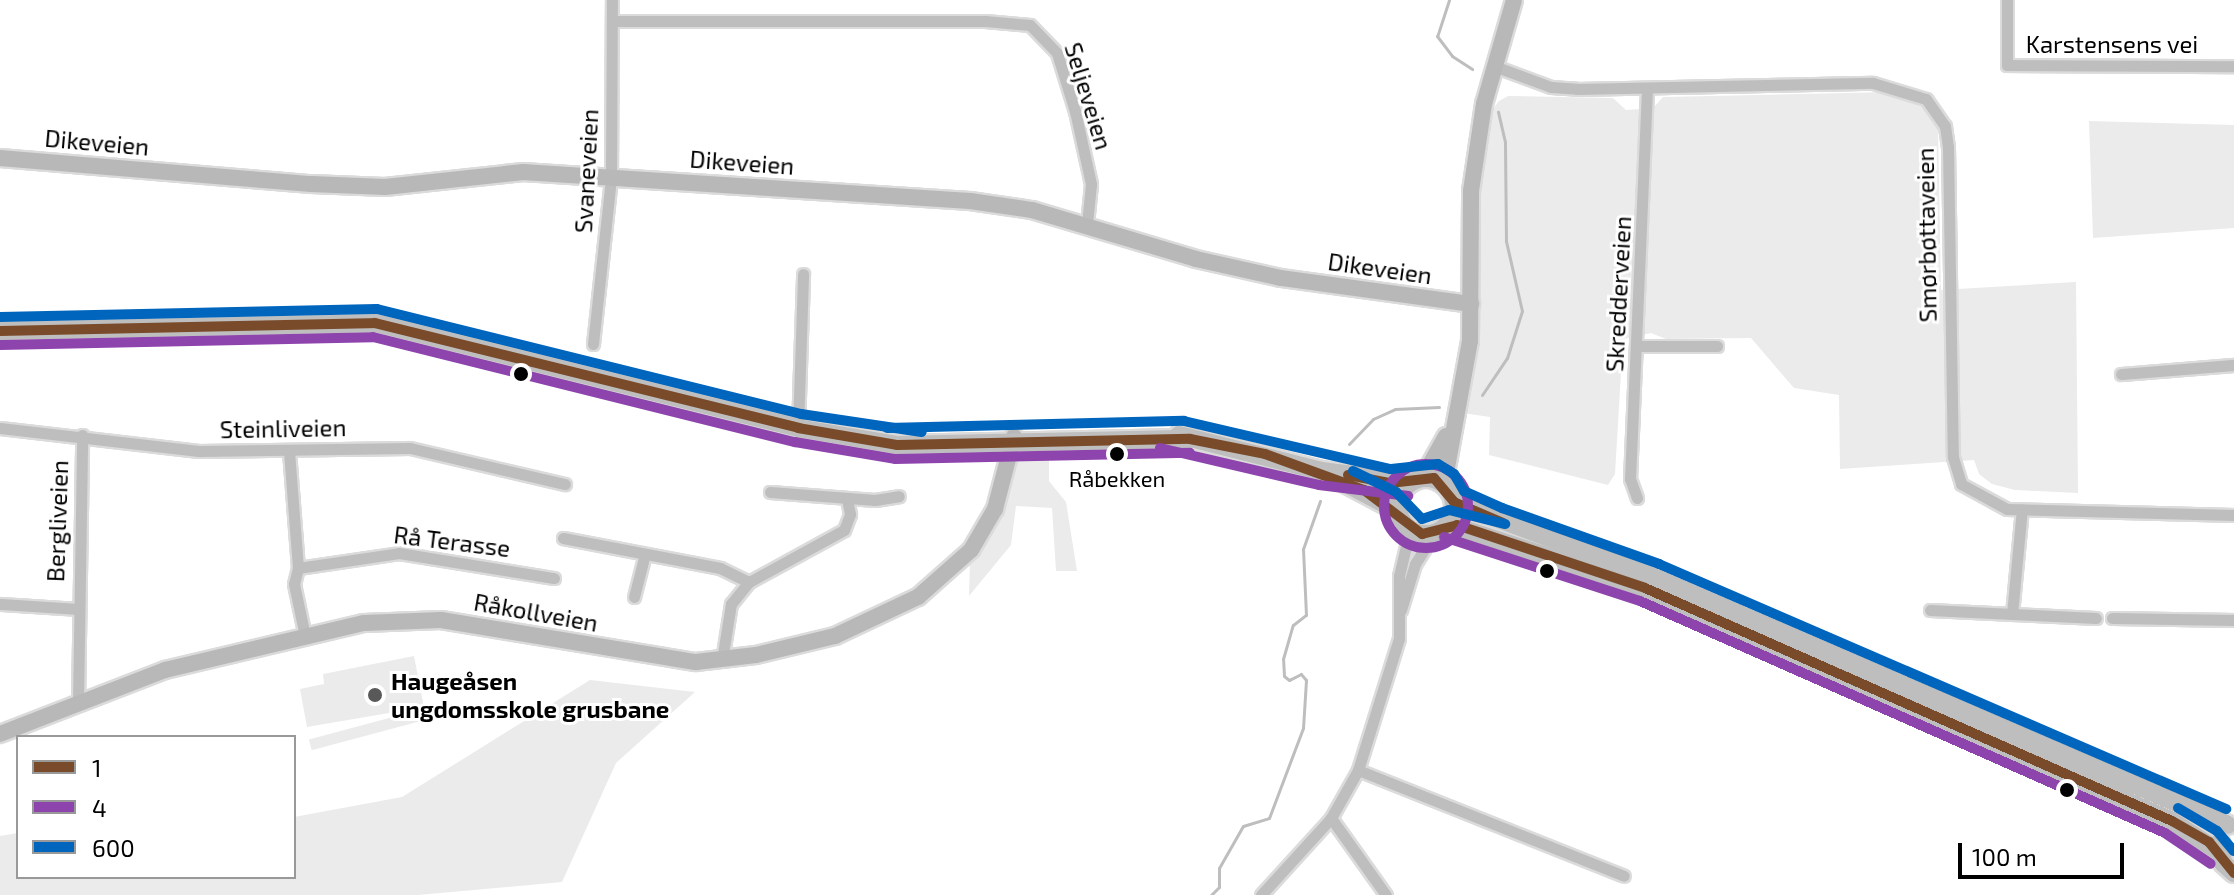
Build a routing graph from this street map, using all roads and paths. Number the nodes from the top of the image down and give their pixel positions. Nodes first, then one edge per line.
1 (612, 0) edge
2 (1514, 0) edge
3 (2007, 0) edge
4 (612, 21) junction
5 (1494, 66) junction
6 (2234, 66) edge
7 (1647, 90) junction
8 (0, 158) edge
9 (611, 178) junction
10 (1087, 224) junction
11 (803, 274) dead end
12 (1471, 304) junction
13 (0, 331) edge
14 (593, 344) dead end
15 (1639, 346) junction
16 (1717, 346) dead end
17 (2234, 365) edge
18 (2121, 374) dead end
19 (1454, 425) junction
20 (0, 428) edge
21 (798, 428) junction
22 (82, 435) junction
23 (1006, 441) junction
24 (289, 451) junction
25 (1321, 471) junction
26 (1416, 480) junction
27 (565, 484) dead end
28 (1444, 484) junction
29 (770, 492) dead end
30 (899, 496) dead end
31 (1637, 498) dead end
32 (847, 499) junction
33 (1454, 502) junction
34 (2022, 509) junction
35 (1398, 511) junction
36 (2234, 515) edge
37 (1410, 529) junction
38 (1441, 529) junction
39 (563, 538) dead end
40 (645, 554) junction
41 (298, 568) junction
42 (554, 578) dead end
43 (749, 582) junction
44 (634, 597) dead end
45 (0, 604) edge
46 (77, 609) junction
47 (1401, 610) junction
48 (1930, 610) dead end
49 (2012, 614) junction
50 (2096, 618) dead end
51 (2112, 618) dead end
52 (2234, 620) edge
53 (305, 636) junction
54 (722, 660) junction
55 (78, 704) junction
56 (0, 734) edge
57 (1358, 770) junction
58 (1331, 818) junction
59 (2231, 823) edge
60 (2219, 852) junction
61 (2234, 873) edge
62 (1624, 876) dead end
63 (1261, 895) edge
64 (1386, 895) edge

1 - 4 street, Svaneveien
2 - 5 street
3 - 6 street, Karstensens vei
4 - 9 street, Svaneveien
4 - 10 street, Seljeveien
5 - 7 street, Smørbøttaveien
5 - 12 street
7 - 15 street, Skredderveien
7 - 34 street, Smørbøttaveien
8 - 9 street, Dikeveien
9 - 10 street, Dikeveien
9 - 14 street, Svaneveien
10 - 12 street, Dikeveien
11 - 21 street
12 - 19 street
13 - 21 main road
15 - 16 street
15 - 31 street, Skredderveien
17 - 18 street
19 - 26 street
19 - 28 street
20 - 22 street, Steinliveien
21 - 23 main road
22 - 24 street, Steinliveien
22 - 46 street, Bergliveien
23 - 25 main road
23 - 54 street, Råkollveien
24 - 27 street, Steinliveien
24 - 41 street
25 - 26 main road
25 - 35 main road
26 - 28 main road
26 - 35 main road
28 - 33 main road
29 - 32 street
30 - 32 street
32 - 43 street
33 - 38 main road
33 - 59 main road
34 - 36 street, Smørbøttaveien
34 - 49 street
35 - 37 main road
37 - 38 main road
37 - 47 street
38 - 47 street
38 - 60 main road
39 - 40 street
40 - 43 street
40 - 44 street
41 - 42 street, Rå Terasse
41 - 53 street
43 - 54 street
45 - 46 street, Bergliveien
46 - 55 street, Bergliveien
47 - 57 street
48 - 49 street
49 - 50 street
51 - 52 street
53 - 54 street, Råkollveien
53 - 55 street, Råkollveien
55 - 56 street, Råkollveien
57 - 58 street
57 - 62 street
58 - 63 street
58 - 64 street
59 - 60 main road
60 - 61 main road

